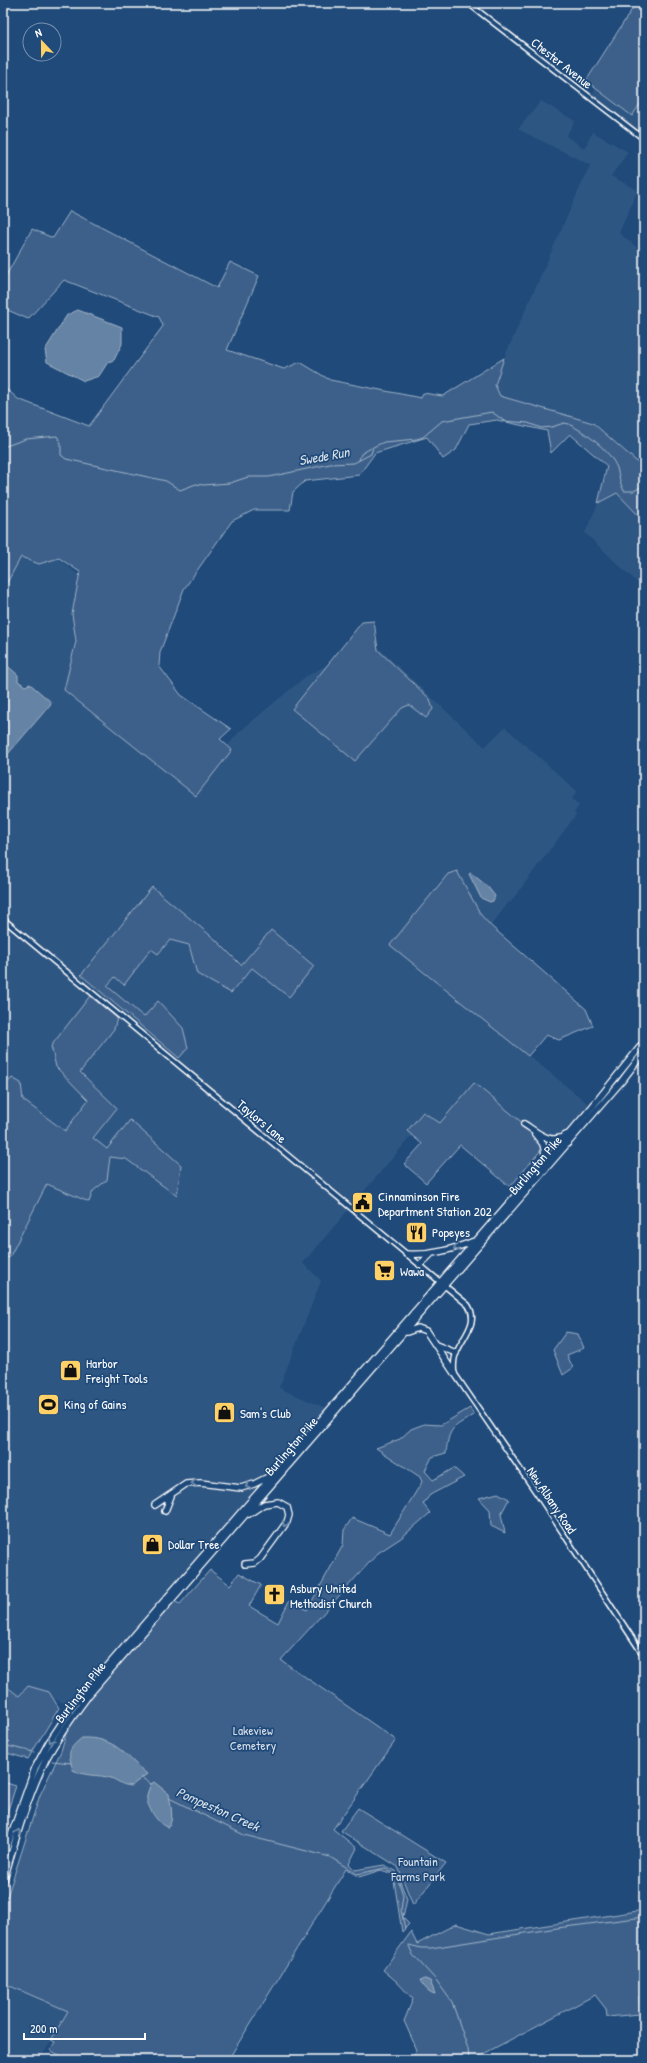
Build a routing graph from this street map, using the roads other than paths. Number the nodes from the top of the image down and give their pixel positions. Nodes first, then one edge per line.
1 (468, 3) edge
2 (644, 139) edge
3 (3, 919) edge
4 (644, 1042) edge
5 (644, 1052) edge
6 (570, 1133) junction
7 (546, 1159) junction
8 (479, 1239) junction
9 (433, 1253) junction
10 (406, 1254) junction
11 (420, 1265) junction
12 (443, 1284) junction
13 (404, 1333) junction
14 (435, 1343) junction
15 (456, 1353) junction
16 (454, 1373) junction
17 (275, 1473) junction
18 (173, 1492) junction
19 (155, 1505) dead end
20 (165, 1512) dead end
21 (244, 1517) junction
22 (245, 1564) dead end
23 (644, 1656) edge
24 (3, 1858) edge
25 (3, 1883) edge

1 - 2 street, Chester Avenue
3 - 10 street, Taylors Lane
4 - 6 highway, Burlington Pike
5 - 12 highway, Burlington Pike
6 - 7 highway, Burlington Pike
6 - 7 highway
7 - 8 highway, Burlington Pike
8 -> 9 highway
8 - 12 highway, Burlington Pike
9 - 10 highway
9 - 11 highway
10 - 11 street, Taylors Lane
11 - 12 street, Taylors Lane
12 - 13 highway, Burlington Pike
12 - 15 street, Taylors Lane
12 - 17 highway, Burlington Pike
13 - 14 highway
13 - 21 highway, Burlington Pike
14 - 15 highway
14 - 16 highway
15 - 16 street
16 - 23 street, New Albany Road
17 -> 18 highway
17 -> 24 highway, Burlington Pike
18 - 19 highway
18 - 20 highway
21 -> 22 highway
25 -> 21 highway, Burlington Pike

